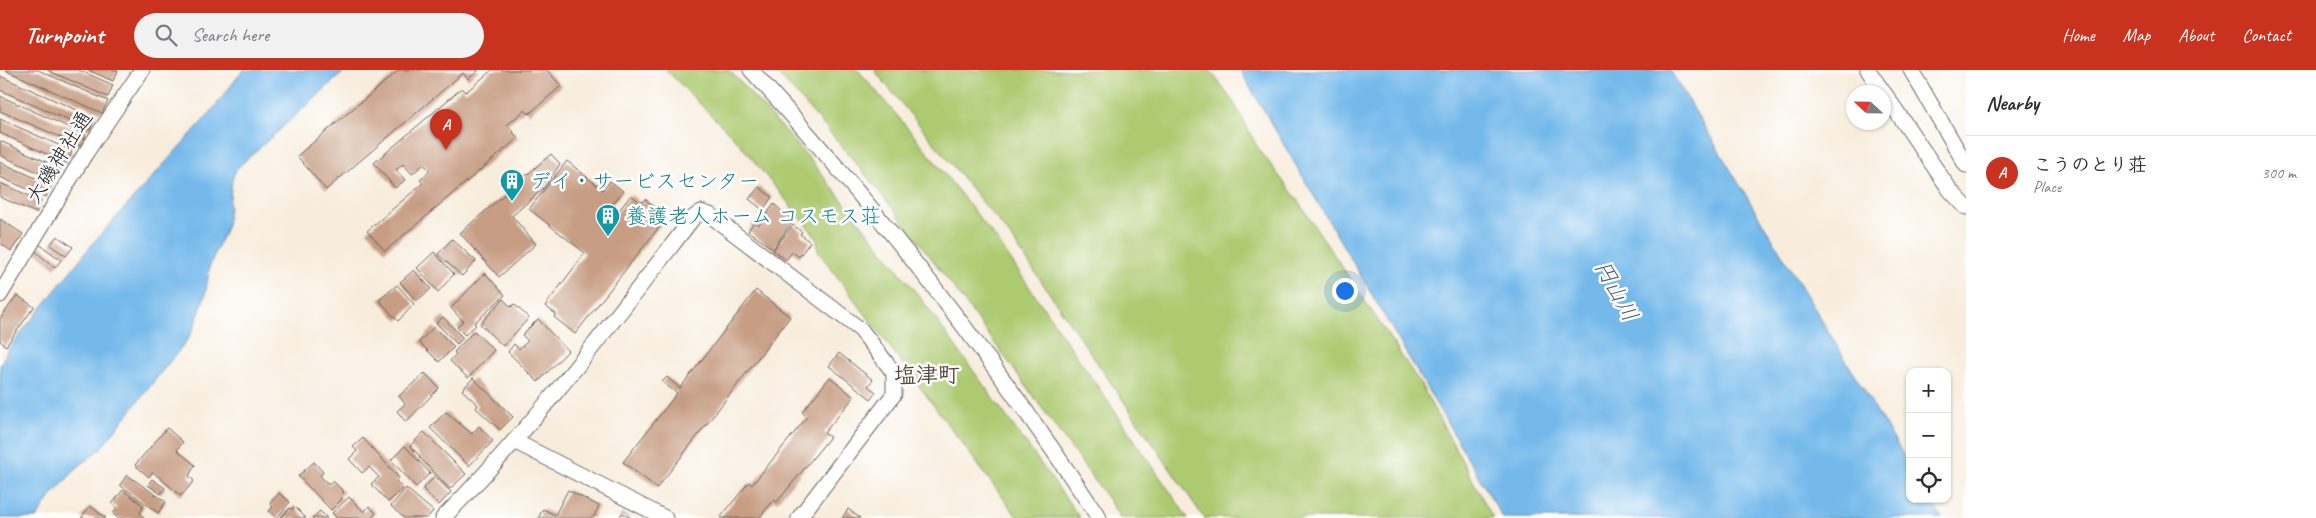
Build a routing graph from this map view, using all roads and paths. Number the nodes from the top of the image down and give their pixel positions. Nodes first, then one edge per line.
1 (142, 70) edge
2 (751, 70) edge
3 (1868, 70) edge
4 (1911, 70) edge
5 (1878, 85) edge
6 (1891, 105) edge
7 (1966, 165) edge
8 (1966, 207) edge
9 (0, 295) edge
10 (514, 441) junction
11 (448, 517) edge
12 (665, 518) edge
13 (799, 518) edge
14 (1099, 518) edge

1 - 9 street, 大磯神社通
2 - 14 street
3 - 5 street
4 - 7 street
6 - 8 street
10 - 11 street
10 - 12 street
10 - 13 street

